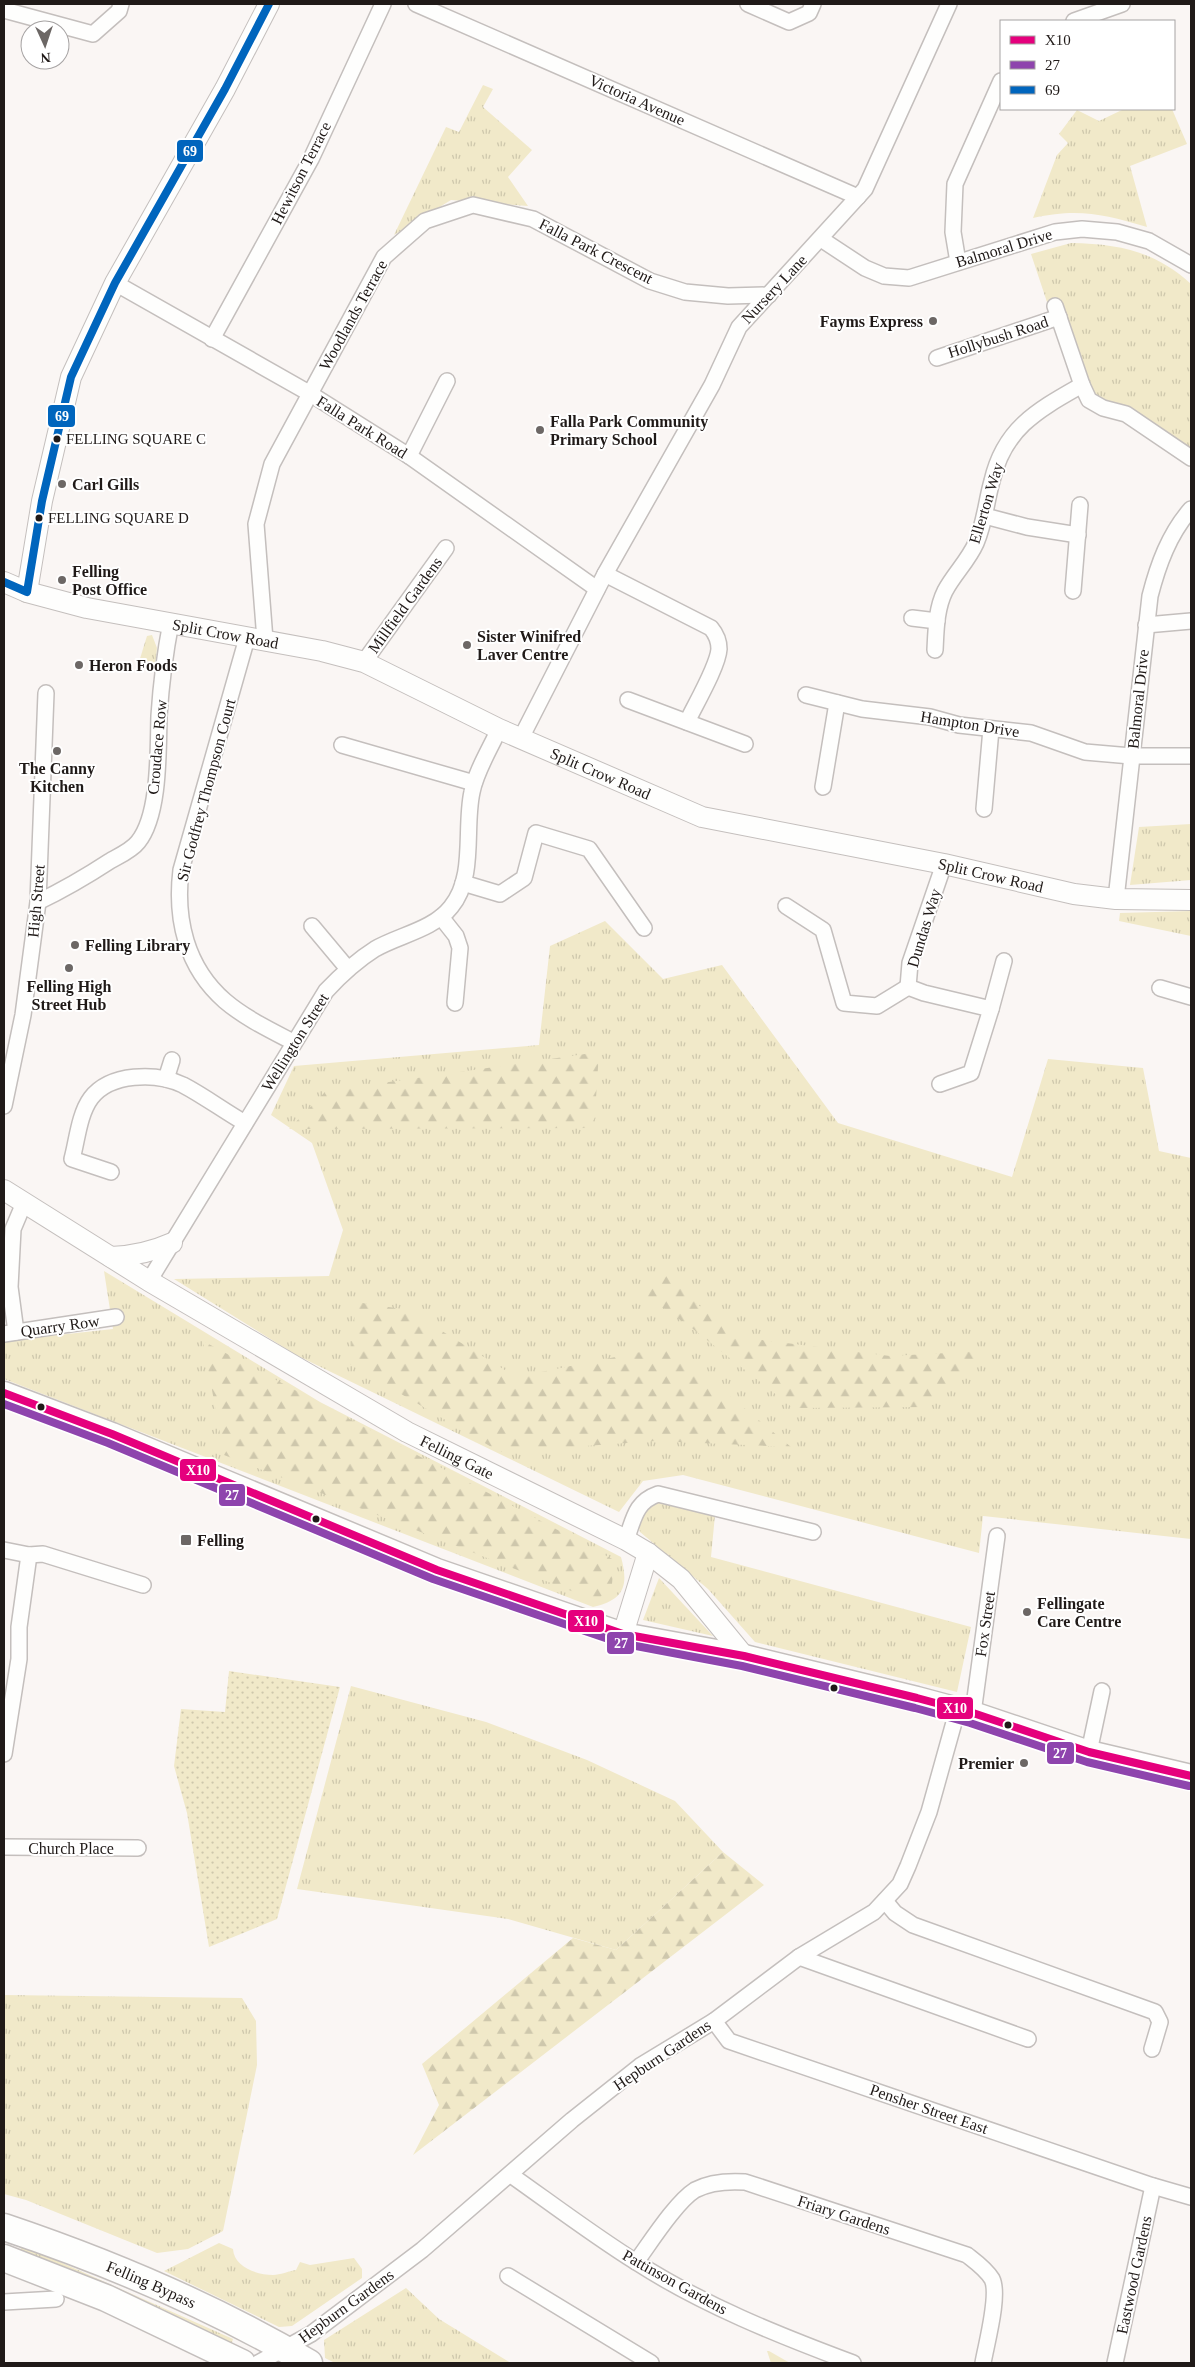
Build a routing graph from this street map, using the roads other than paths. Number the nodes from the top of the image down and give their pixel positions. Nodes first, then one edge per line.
1 (121, 4) edge
2 (269, 4) edge
3 (383, 4) edge
4 (416, 4) edge
5 (748, 4) edge
6 (813, 4) edge
7 (949, 4) edge
8 (1122, 4) edge
9 (435, 8) edge
10 (4, 10) edge
11 (1077, 20) edge
12 (1000, 84) edge
13 (858, 197) junction
14 (425, 221) joint
15 (821, 239) junction
16 (958, 262) junction
17 (1191, 265) edge
18 (115, 283) junction
19 (769, 295) junction
20 (212, 339) junction
21 (937, 358) dead end
22 (447, 381) dead end
23 (1082, 384) junction
24 (309, 393) junction
25 (409, 456) junction
26 (1191, 458) edge
27 (1080, 505) dead end
28 (1191, 509) edge
29 (985, 516) junction
30 (1078, 535) junction
31 (446, 548) dead end
32 (605, 574) junction
33 (4, 582) edge
34 (597, 589) junction
35 (1073, 591) dead end
36 (27, 592) junction
37 (912, 618) dead end
38 (937, 621) junction
39 (1191, 621) edge
40 (171, 622) junction
41 (1146, 625) junction
42 (256, 639) junction
43 (935, 650) dead end
44 (364, 662) junction
45 (46, 694) dead end
46 (806, 695) dead end
47 (628, 700) dead end
48 (837, 703) junction
49 (686, 722) junction
50 (991, 728) junction
51 (499, 729) junction
52 (521, 738) junction
53 (745, 744) dead end
54 (342, 745) dead end
55 (1131, 756) junction
56 (1191, 756) edge
57 (474, 783) junction
58 (823, 787) dead end
59 (984, 809) dead end
60 (944, 864) junction
61 (463, 883) junction
62 (1116, 900) junction
63 (1191, 900) edge
64 (38, 902) junction
65 (786, 906) dead end
66 (441, 917) junction
67 (312, 926) dead end
68 (644, 928) dead end
69 (1004, 961) dead end
70 (348, 969) junction
71 (908, 987) junction
72 (1160, 988) dead end
73 (1191, 997) edge
74 (455, 1003) dead end
75 (991, 1009) junction
76 (293, 1042) junction
77 (172, 1060) dead end
78 (166, 1079) junction
79 (940, 1084) dead end
80 (4, 1106) edge
81 (245, 1123) junction
82 (111, 1172) dead end
83 (4, 1190) edge
84 (24, 1203) junction
85 (172, 1243) junction
86 (111, 1257) junction
87 (149, 1280) junction
88 (116, 1317) dead end
89 (10, 1333) edge
90 (4, 1393) edge
91 (813, 1532) dead end
92 (997, 1536) dead end
93 (626, 1540) junction
94 (4, 1550) edge
95 (648, 1553) junction
96 (29, 1555) junction
97 (143, 1585) dead end
98 (623, 1634) junction
99 (744, 1656) junction
100 (1102, 1691) dead end
101 (966, 1710) junction
102 (4, 1749) edge
103 (1089, 1752) junction
104 (1191, 1776) edge
105 (4, 1847) edge
106 (138, 1848) dead end
107 (885, 1901) junction
108 (799, 1957) junction
109 (714, 2021) junction
110 (1028, 2039) dead end
111 (1152, 2049) dead end
112 (511, 2175) junction
113 (1153, 2186) junction
114 (1191, 2197) edge
115 (6, 2234) edge
116 (4, 2258) edge
117 (636, 2262) junction
118 (508, 2276) dead end
119 (56, 2299) dead end
120 (4, 2302) edge
121 (285, 2349) junction
122 (242, 2363) edge
123 (258, 2363) edge
124 (309, 2363) edge
125 (650, 2363) edge
126 (853, 2363) edge
127 (983, 2363) edge
128 (1115, 2363) edge

1 - 10 street
2 - 18 street
3 - 20 street, Hewitson Terrace
4 - 9 street, Victoria Avenue
5 - 6 street
7 - 13 street, Nursery Lane
8 - 11 street
9 - 13 street, Victoria Avenue
12 - 16 street
13 - 15 street, Nursery Lane
14 - 19 street, Falla Park Crescent
14 - 24 street, Woodlands Terrace
15 - 16 street, Balmoral Drive
15 - 19 street, Nursery Lane
16 - 17 street, Balmoral Drive
18 - 20 street, Falla Park Road
18 - 36 street
19 - 32 street, Nursery Lane
20 - 24 street, Falla Park Road
21 - 23 street, Hollybush Road
22 - 25 street
23 - 26 street, Hollybush Road
23 - 29 street, Ellerton Way
24 - 25 street, Falla Park Road
24 - 42 street, Woodlands Terrace
25 - 34 street, Falla Park Road
27 - 30 street
28 - 41 street, Balmoral Drive
29 - 30 street
29 - 38 street, Ellerton Way
30 - 35 street
31 - 44 street, Millfield Gardens
32 - 34 street, Nursery Lane
32 - 49 street
33 - 36 street, Split Crow Road
34 - 52 street, Nursery Lane
36 - 40 street, Split Crow Road
37 - 38 street
38 - 43 street, Ellerton Way
39 - 41 street
40 - 42 street, Split Crow Road
40 - 64 street, Croudace Row
41 - 55 street, Balmoral Drive
42 - 44 street, Split Crow Road
42 - 76 street, Sir Godfrey Thompson Court
44 - 51 street, Split Crow Road
45 - 64 street, High Street
46 - 48 street, Hampton Drive
47 - 49 street
48 - 50 street, Hampton Drive
48 - 58 street
49 - 53 street
50 - 55 street, Hampton Drive
50 - 59 street
51 - 52 street, Split Crow Road
51 - 57 street, Wellington Street
52 - 60 street, Split Crow Road
54 - 57 street
55 - 56 street, Hampton Drive
55 - 62 street, Balmoral Drive
57 - 61 street, Wellington Street
60 - 62 street, Split Crow Road
60 - 71 street, Dundas Way
61 - 66 street, Wellington Street
61 - 68 street
62 - 63 street, Split Crow Road
64 - 80 street, High Street
65 - 71 street
66 - 70 street, Wellington Street
66 - 74 street
67 - 70 street
69 - 75 street
70 - 76 street, Wellington Street
71 - 75 street, Dundas Way
72 - 73 street
75 - 79 street
76 - 81 street, Wellington Street
77 - 78 street
78 - 81 street
78 - 82 street
81 - 85 street, Wellington Street
83 - 84 street, Felling Gate
84 - 86 street, Felling Gate
84 - 89 street
85 - 86 street
85 - 87 street, Wellington Street
86 - 87 street, Felling Gate
87 - 93 street, Felling Gate
88 - 89 street, Quarry Row
90 - 98 main road
91 - 93 street
92 - 101 street, Fox Street
93 - 95 street, Felling Gate
94 - 96 street
95 - 98 street
95 - 99 street, Felling Gate
96 - 97 street
96 - 102 street
98 - 99 main road
99 - 101 main road
100 - 103 street
101 - 103 main road
101 - 107 street, Hepburn Gardens
103 - 104 main road
105 - 106 street, Church Place
107 - 108 street, Hepburn Gardens
107 - 111 street
108 - 109 street, Hepburn Gardens
108 - 110 street
109 - 112 street, Hepburn Gardens
109 - 113 street, Pensher Street East
112 - 117 street, Pattinson Gardens
112 - 121 street, Hepburn Gardens
113 - 114 street, Pensher Street East
113 - 128 street, Eastwood Gardens
115 - 121 highway, Felling Bypass
116 - 122 highway, Felling Bypass
117 - 126 street, Pattinson Gardens
117 - 127 street, Friary Gardens
118 - 125 street
119 - 120 street
121 - 123 street, Hepburn Gardens
121 - 124 highway, Felling Bypass

